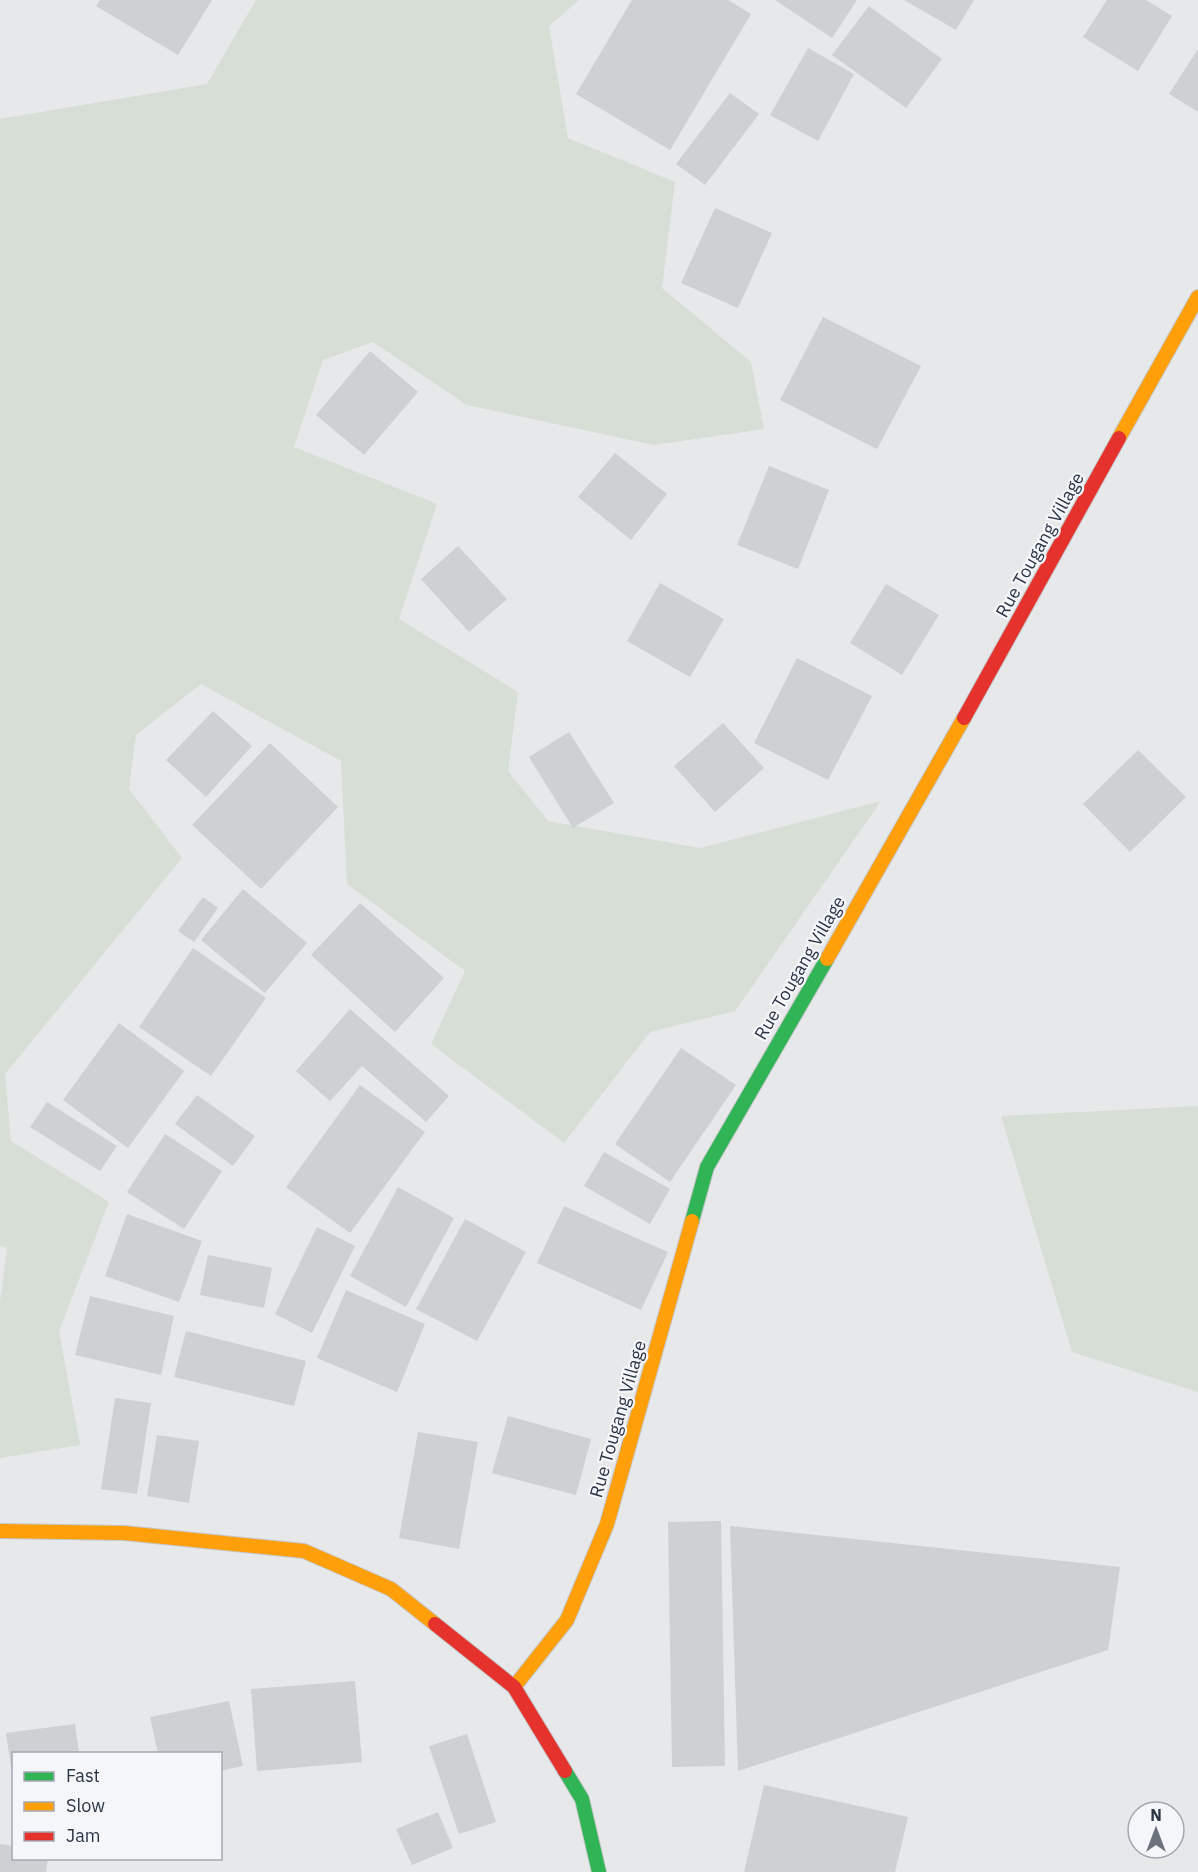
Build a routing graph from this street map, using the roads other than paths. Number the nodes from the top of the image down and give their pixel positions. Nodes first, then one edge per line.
1 (1198, 297) edge
2 (0, 1532) edge
3 (514, 1687) junction
4 (598, 1872) edge

1 - 3 street, Rue Tougang Village
2 - 3 street
3 - 4 street

